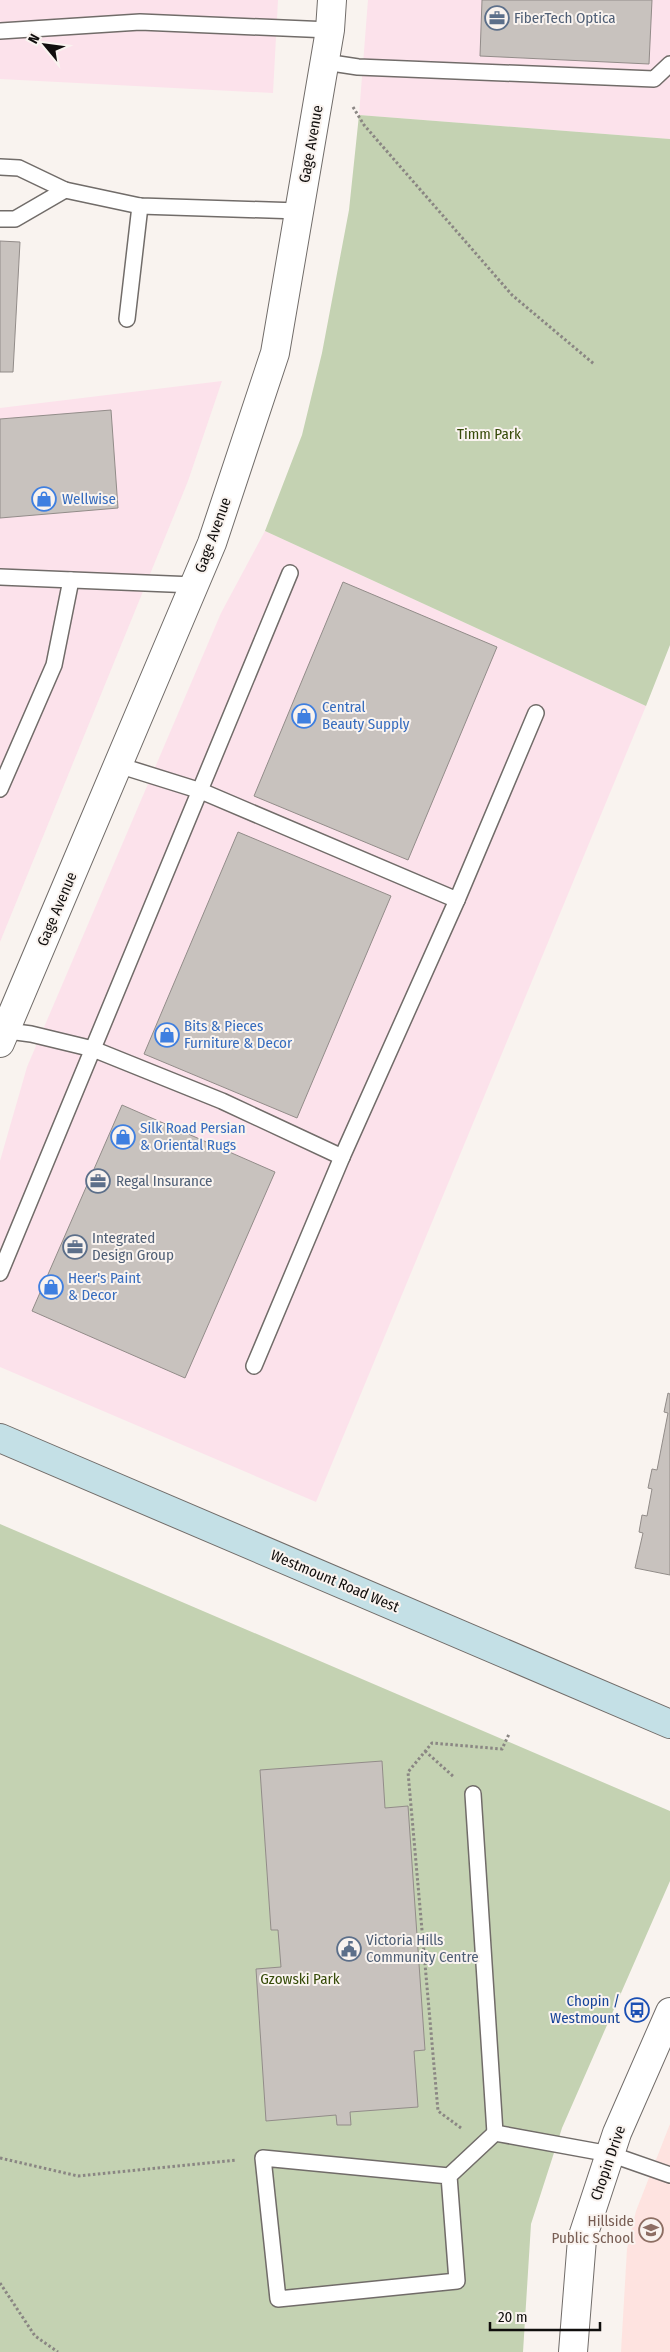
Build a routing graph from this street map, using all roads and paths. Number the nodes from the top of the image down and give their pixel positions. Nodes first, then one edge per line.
1 (332, 0) edge
2 (330, 30) junction
3 (0, 31) edge
4 (325, 62) junction
5 (670, 64) edge
6 (353, 107) dead end
7 (0, 167) edge
8 (65, 190) junction
9 (140, 206) junction
10 (298, 211) junction
11 (0, 219) edge
12 (127, 319) dead end
13 (594, 364) dead end
14 (290, 573) dead end
15 (0, 577) edge
16 (71, 580) junction
17 (194, 584) junction
18 (536, 713) dead end
19 (118, 766) junction
20 (0, 789) edge
21 (201, 791) junction
22 (457, 900) junction
23 (2, 1035) edge
24 (92, 1049) junction
25 (342, 1157) junction
26 (0, 1273) edge
27 (254, 1366) dead end
28 (0, 1438) edge
29 (670, 1724) edge
30 (509, 1734) dead end
31 (425, 1751) junction
32 (473, 1794) joint
33 (670, 2012) edge
34 (462, 2128) dead end
35 (495, 2133) junction
36 (610, 2154) junction
37 (0, 2158) edge
38 (263, 2158) junction
39 (670, 2175) edge
40 (449, 2176) junction
41 (0, 2283) edge
42 (58, 2352) edge
43 (573, 2352) edge

1 - 2 street, Gage Avenue
2 - 3 lane
2 - 4 street, Gage Avenue
4 - 5 lane
4 - 10 street, Gage Avenue
6 - 13 path
7 - 8 lane
8 - 9 lane
8 - 11 lane
9 - 10 lane
9 - 12 lane
10 - 17 street, Gage Avenue
14 - 21 lane
15 - 16 lane
16 - 17 lane
16 - 20 lane
17 - 19 street, Gage Avenue
18 - 22 lane
19 - 21 lane
19 - 23 street, Gage Avenue
21 - 22 lane
21 - 24 lane
22 - 25 lane
23 - 24 lane
24 - 25 lane
24 - 26 lane
25 - 27 lane
28 - 29 main road, Westmount Road West
30 - 31 path
31 - 32 path
31 - 34 path
32 - 35 lane
33 - 36 street, Chopin Drive
35 - 36 lane
35 - 40 lane
36 - 39 lane
36 - 43 street, Chopin Drive
37 - 38 path
38 - 40 lane
38 - 40 lane
41 - 42 path

